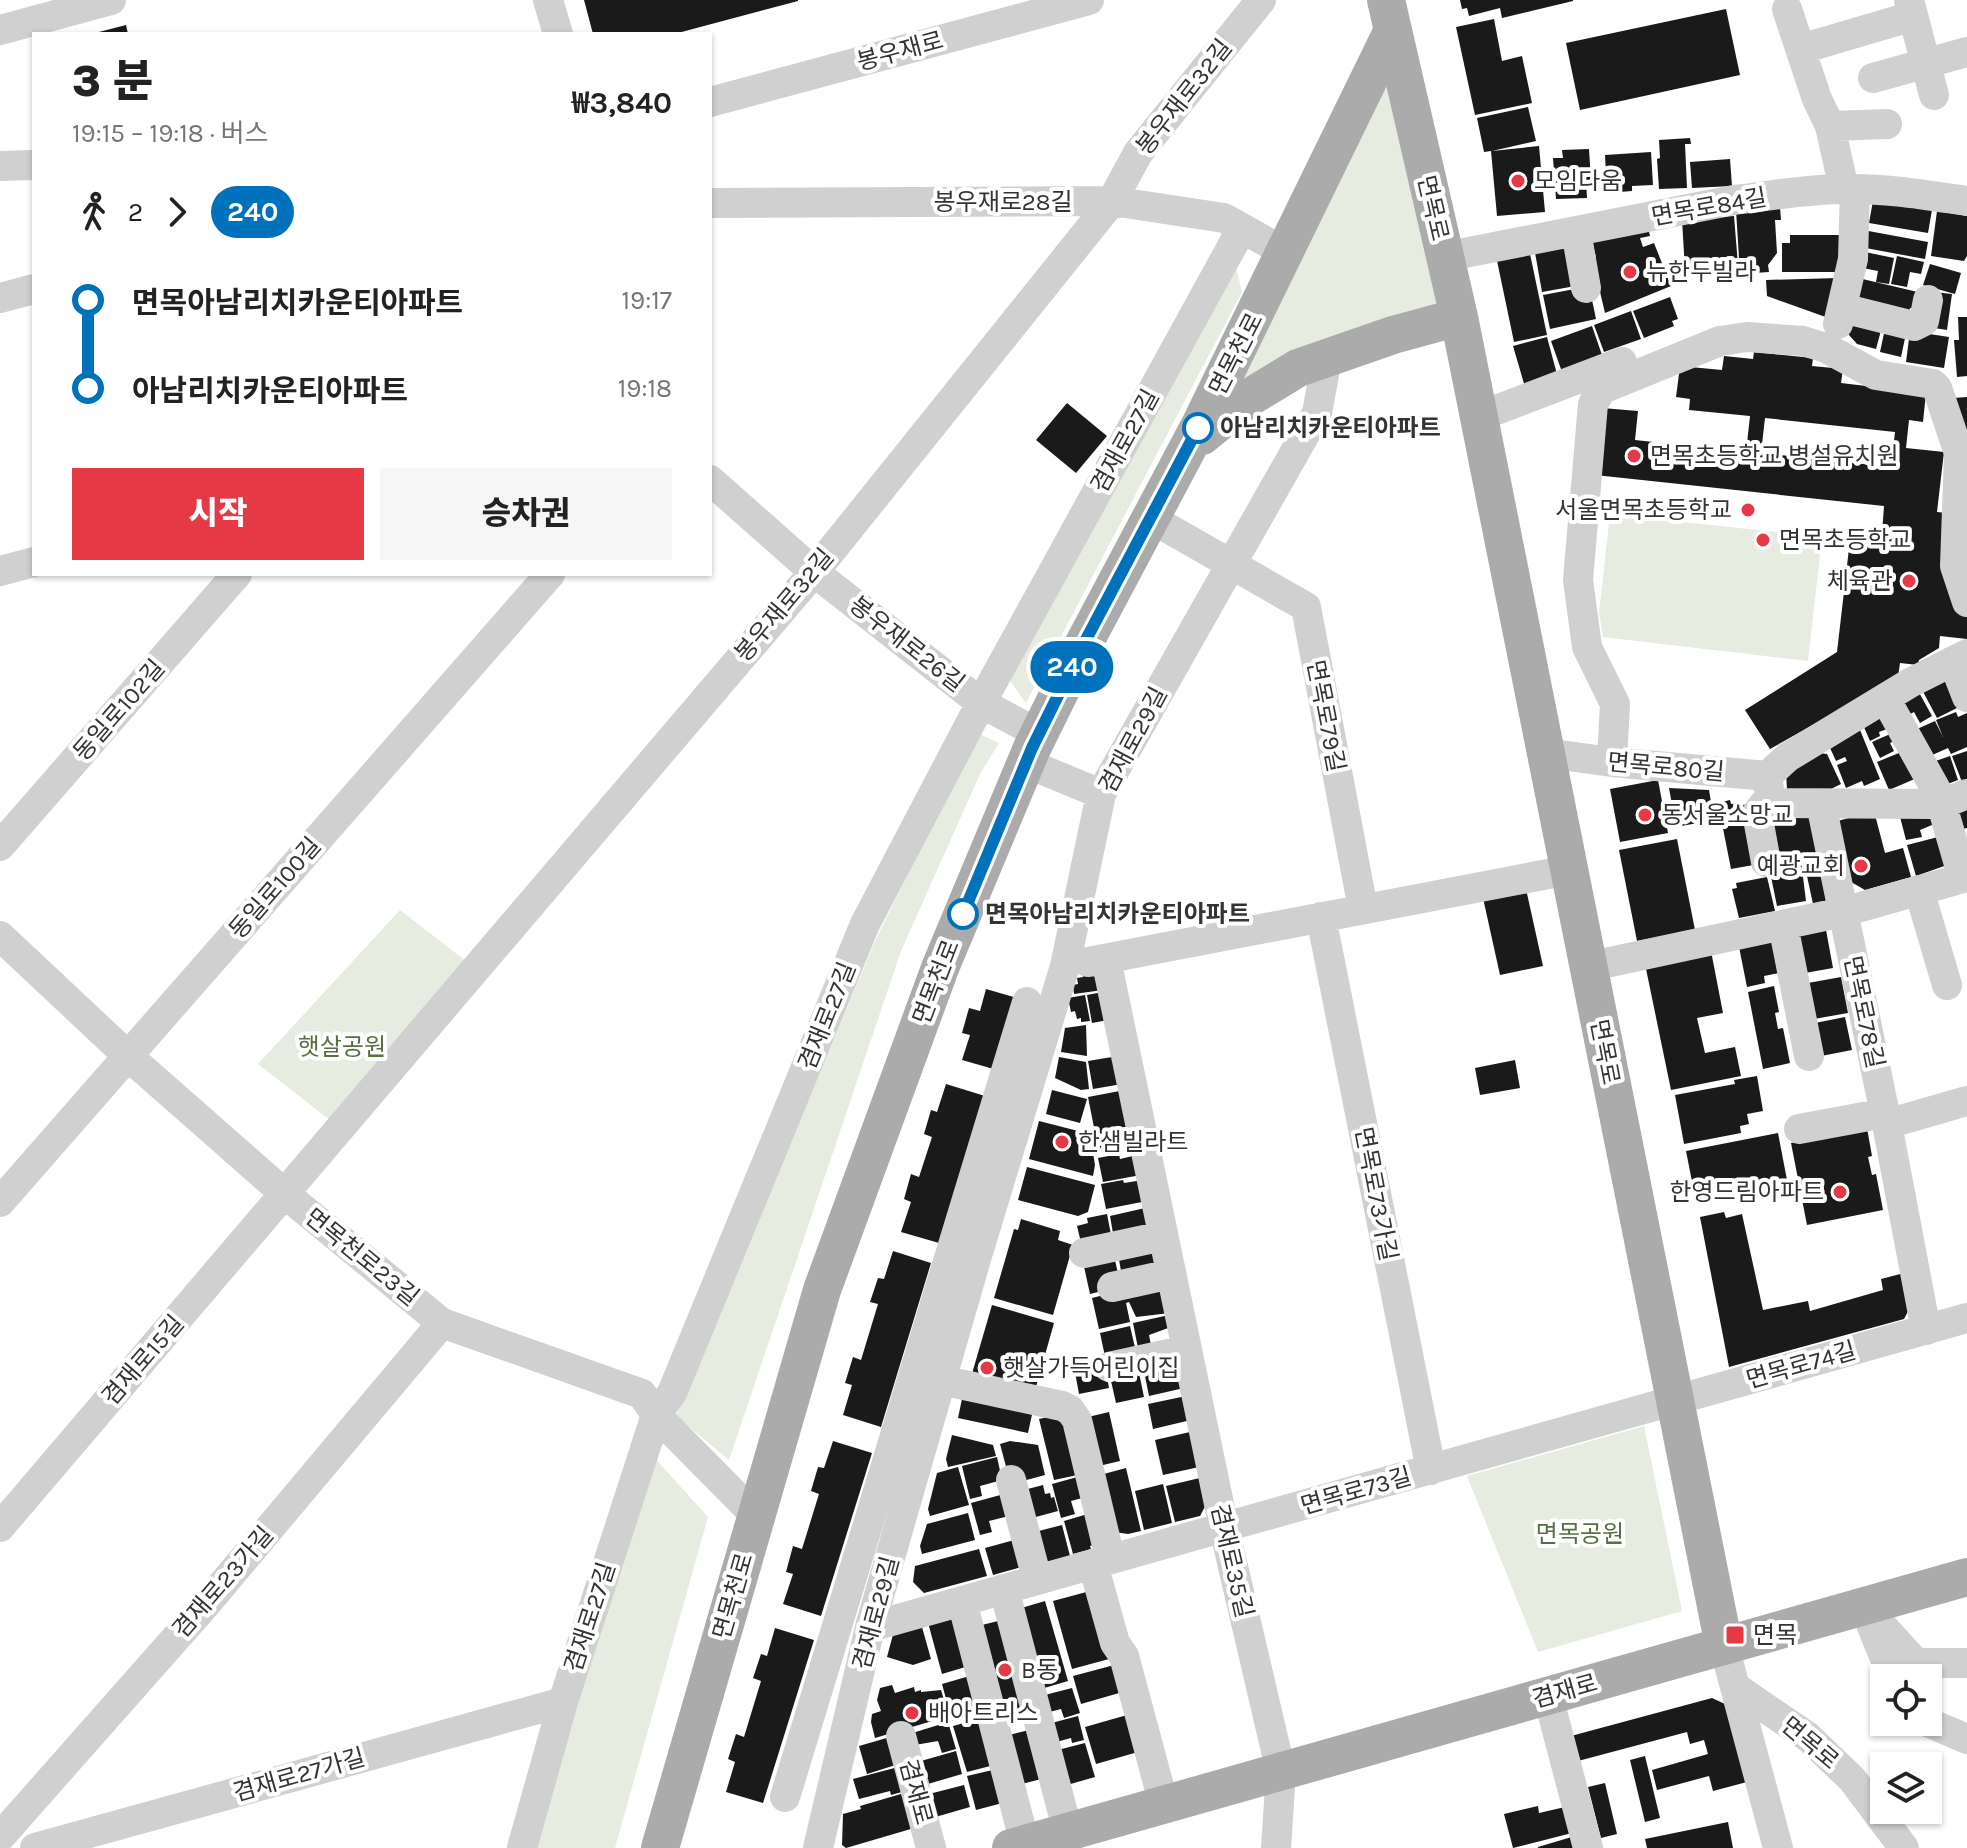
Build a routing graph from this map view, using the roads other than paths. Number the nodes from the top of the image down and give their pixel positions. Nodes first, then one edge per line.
1 (111, 0) edge
2 (548, 0) edge
3 (1089, 0) edge
4 (1261, 0) edge
5 (1911, 8) edge
6 (1787, 9) dead end
7 (1389, 16) edge
8 (0, 30) edge
9 (557, 32) edge
10 (1801, 49) junction
11 (1967, 52) edge
12 (1926, 63) junction
13 (1873, 78) dead end
14 (1934, 95) dead end
15 (712, 101) edge
16 (1887, 124) dead end
17 (1830, 126) junction
18 (32, 165) edge
19 (0, 166) edge
20 (1849, 189) junction
21 (1112, 201) junction
22 (1967, 201) edge
23 (712, 203) edge
24 (1241, 230) junction
25 (1576, 231) junction
26 (1286, 253) junction
27 (1444, 257) junction
28 (1586, 288) dead end
29 (32, 290) edge
30 (0, 298) edge
31 (1928, 300) dead end
32 (1459, 317) junction
33 (1662, 346) dead end
34 (1327, 358) junction
35 (1478, 417) junction
36 (1188, 448) junction
37 (712, 482) edge
38 (1150, 518) junction
39 (32, 563) edge
40 (1230, 565) junction
41 (0, 571) edge
42 (814, 572) junction
43 (235, 576) edge
44 (548, 576) edge
45 (1967, 602) edge
46 (1960, 657) edge
47 (1967, 697) edge
48 (1885, 698) junction
49 (981, 703) junction
50 (1032, 748) junction
51 (1545, 753) junction
52 (1612, 762) junction
53 (1769, 786) junction
54 (1101, 794) junction
55 (1954, 799) edge
56 (1821, 804) junction
57 (0, 846) edge
58 (1766, 862) dead end
59 (1569, 870) junction
60 (1965, 877) edge
61 (1919, 890) junction
62 (1363, 909) junction
63 (1843, 912) junction
64 (1321, 917) junction
65 (1783, 925) junction
66 (0, 936) edge
67 (1106, 959) junction
68 (1065, 966) junction
69 (1587, 967) junction
70 (1947, 985) dead end
71 (1027, 1002) dead end
72 (128, 1056) junction
73 (1809, 1056) dead end
74 (1967, 1101) edge
75 (1886, 1118) junction
76 (1799, 1129) dead end
77 (285, 1194) junction
78 (0, 1202) edge
79 (1163, 1236) junction
80 (1084, 1253) dead end
81 (964, 1255) junction
82 (1171, 1274) junction
83 (1112, 1287) dead end
84 (1967, 1318) edge
85 (442, 1323) junction
86 (1926, 1330) junction
87 (1187, 1350) junction
88 (1109, 1367) dead end
89 (941, 1380) junction
90 (1675, 1401) junction
91 (656, 1415) junction
92 (1431, 1470) junction
93 (1011, 1480) dead end
94 (756, 1516) junction
95 (0, 1527) edge
96 (1224, 1528) junction
97 (1101, 1561) junction
98 (1967, 1577) edge
99 (1037, 1579) junction
100 (1004, 1589) junction
101 (962, 1601) junction
102 (1865, 1607) junction
103 (870, 1627) junction
104 (1724, 1646) junction
105 (1967, 1663) edge
106 (1888, 1664) edge
107 (1735, 1687) junction
108 (1548, 1696) junction
109 (563, 1702) junction
110 (1942, 1728) edge
111 (901, 1736) dead end
112 (1967, 1739) edge
113 (1281, 1772) junction
114 (785, 1797) dead end
115 (1164, 1805) junction
116 (1068, 1832) junction
117 (0, 1837) edge
118 (1018, 1846) edge
119 (35, 1848) edge
120 (522, 1848) edge
121 (660, 1848) edge
122 (818, 1848) edge
123 (931, 1848) edge
124 (1276, 1848) edge
125 (1588, 1848) edge
126 (1778, 1848) edge
127 (1904, 1848) edge

1 - 8 street
2 - 9 street
3 - 15 street, 봉우재로
4 - 21 street, 봉우재로32길
5 - 10 street
5 - 12 street
6 - 10 street
7 - 26 main road, 면목천로
7 - 27 main road, 면목로
10 - 17 street
11 - 12 street
12 - 13 street
12 - 14 street
16 - 17 street
17 - 20 street
18 - 19 street
20 - 22 street, 면목로84길
20 - 25 street, 면목로84길
20 - 31 street
21 - 23 street, 봉우재로28길
21 - 24 street, 봉우재로28길
21 - 42 street, 봉우재로32길
24 - 26 street, 봉우재로28길
24 - 49 street, 겸재로27길
25 - 27 street, 면목로84길
25 - 28 street
26 - 36 main road, 면목천로
27 - 32 main road, 면목로
29 - 30 street
32 - 34 main road
32 - 35 main road, 면목로
33 - 35 street
34 - 36 main road
34 - 40 street, 겸재로29길
35 - 51 main road, 면목로
36 - 38 main road, 면목천로
37 - 42 street, 봉우재로26길
38 - 40 street
38 - 50 main road, 면목천로
39 - 41 street
40 - 54 street, 겸재로29길
40 - 62 street, 면목로79길
42 - 49 street, 봉우재로26길
42 - 77 street, 봉우재로32길
43 - 57 street, 동일로102길
44 - 72 street, 동일로100길
45 - 52 street
46 - 47 street
46 - 48 street
48 - 53 street
48 - 55 street
49 - 50 street, 봉우재로26길
49 - 91 street, 겸재로27길
50 - 54 street, 봉우재로26길
50 - 94 main road, 면목천로
51 - 52 street, 면목로80길
51 - 59 main road, 면목로
52 - 53 street, 면목로80길
53 - 56 street, 면목로80길
53 - 58 street
54 - 68 street, 겸재로29길
55 - 56 street, 면목로80길
55 - 60 street
56 - 63 street, 면목로78길
59 - 62 street
59 - 69 main road, 면목로
60 - 61 street
61 - 63 street
61 - 70 street
62 - 64 street
63 - 65 street
63 - 75 street, 면목로78길
64 - 67 street
64 - 92 street, 면목로73가길
65 - 69 street
65 - 73 street
66 - 72 street, 면목천로23길
67 - 68 street
67 - 79 street, 겸재로35길
68 - 81 street, 겸재로29길
69 - 90 main road, 면목로
71 - 81 street
72 - 77 street, 면목천로23길
72 - 78 street, 동일로100길
74 - 75 street
75 - 76 street
75 - 86 street
77 - 85 street, 면목천로23길
77 - 95 street, 겸재로15길
79 - 80 street
79 - 82 street, 겸재로35길
81 - 89 street, 겸재로29길
81 - 114 street
82 - 83 street
82 - 87 street, 겸재로35길
84 - 86 street, 면목로74길
85 - 91 street, 면목천로23길
85 - 117 street, 겸재로23가길
86 - 90 street, 면목로74길
87 - 88 street
87 - 96 street, 겸재로35길
89 - 97 street
89 - 103 street, 겸재로29길
90 - 92 street, 면목로73길
90 - 104 main road, 면목로
91 - 94 street, 면목천로23길
91 - 109 street, 겸재로27길
92 - 96 street, 면목로73길
93 - 99 street
94 - 121 main road, 면목천로
96 - 97 street, 면목로73길
96 - 113 street, 겸재로35길
97 - 99 street, 면목로73길
97 - 115 street
98 - 102 main road, 겸재로
99 - 100 street, 면목로73길
100 - 101 street, 면목로73길
100 - 116 street
101 - 103 street, 면목로73길
101 - 118 street, 겸재로
102 - 104 main road, 겸재로
102 - 105 street
102 - 106 street
103 - 122 street, 겸재로29길
104 - 107 street, 면목로
104 - 108 main road, 겸재로
107 - 126 street, 면목로
107 - 127 street, 면목로
108 - 113 main road, 겸재로
108 - 125 street
109 - 119 street, 겸재로27가길
109 - 120 street, 겸재로27길
110 - 112 street
111 - 123 street, 겸재로
113 - 115 main road, 겸재로
113 - 124 street, 겸재로35길
115 - 116 main road, 겸재로
116 - 118 main road, 겸재로

